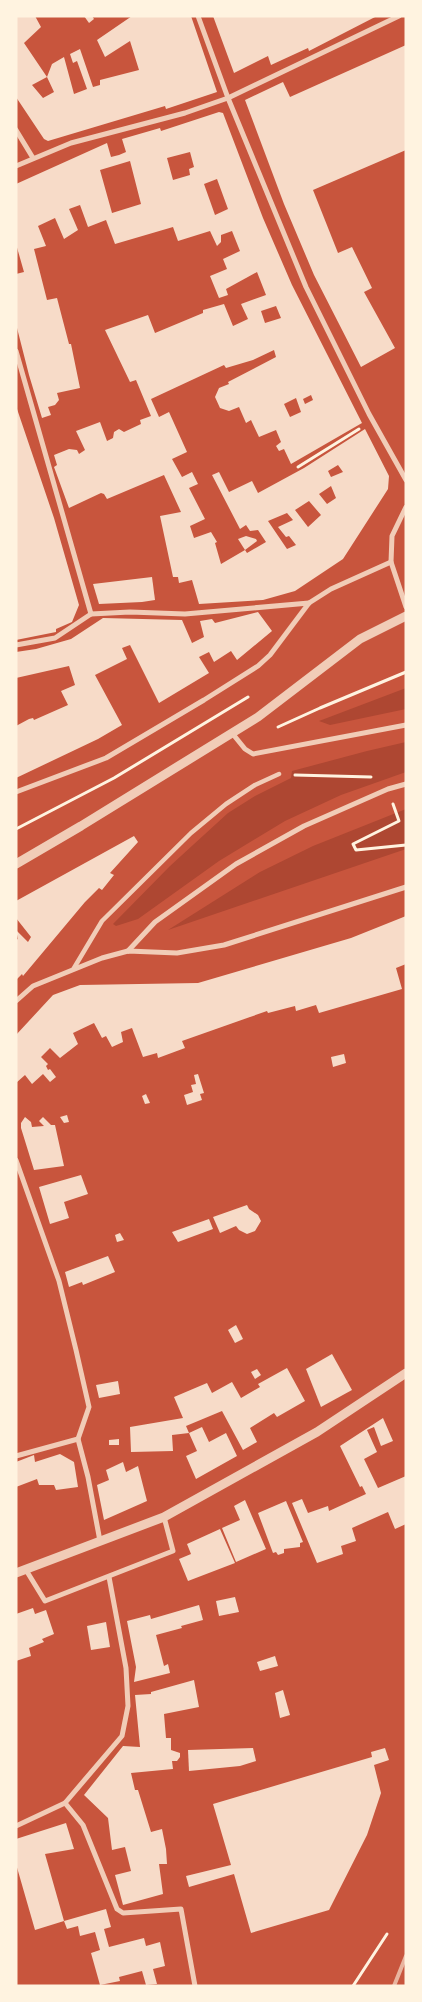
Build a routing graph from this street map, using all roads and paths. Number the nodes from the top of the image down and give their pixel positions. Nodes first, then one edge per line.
1 (198, 16) edge
2 (399, 16) edge
3 (228, 98) junction
4 (16, 130) edge
5 (33, 158) junction
6 (16, 166) edge
7 (16, 351) edge
8 (373, 420) junction
9 (298, 467) dead end
10 (406, 480) edge
11 (406, 507) edge
12 (392, 562) junction
13 (309, 602) junction
14 (406, 607) edge
15 (91, 614) junction
16 (406, 616) edge
17 (16, 645) edge
18 (406, 672) edge
19 (248, 697) dead end
20 (406, 725) edge
21 (275, 729) dead end
22 (232, 733) junction
23 (279, 774) joint
24 (406, 784) edge
25 (388, 789) junction
26 (16, 792) edge
27 (16, 829) edge
28 (406, 845) edge
29 (16, 864) edge
30 (406, 886) edge
31 (128, 951) junction
32 (74, 968) junction
33 (16, 1001) edge
34 (16, 1160) edge
35 (406, 1374) edge
36 (78, 1439) junction
37 (16, 1456) edge
38 (164, 1517) junction
39 (100, 1542) junction
40 (26, 1570) junction
41 (16, 1572) edge
42 (109, 1577) junction
43 (65, 1803) junction
44 (16, 1826) edge
45 (387, 1934) dead end
46 (195, 1986) edge
47 (353, 1986) edge

1 - 3 street
2 - 3 street
3 - 5 street
3 - 8 street
4 - 5 street
5 - 6 street
7 - 15 street
8 - 9 path
8 - 10 street
11 - 12 street
12 - 13 street
12 - 14 street
13 - 15 street
13 - 26 street
15 - 17 street
16 - 22 street
18 - 21 path
19 - 27 path
20 - 22 street
22 - 29 street
23 - 25 path
23 - 32 street
24 - 25 street
25 - 28 path
25 - 31 street
30 - 31 street
31 - 32 street
32 - 33 street
34 - 36 street
35 - 38 street
36 - 37 street
36 - 39 street
38 - 39 street
38 - 42 street
39 - 40 street
40 - 41 street
40 - 42 street
42 - 43 street
43 - 44 street
43 - 46 street
45 - 47 path

